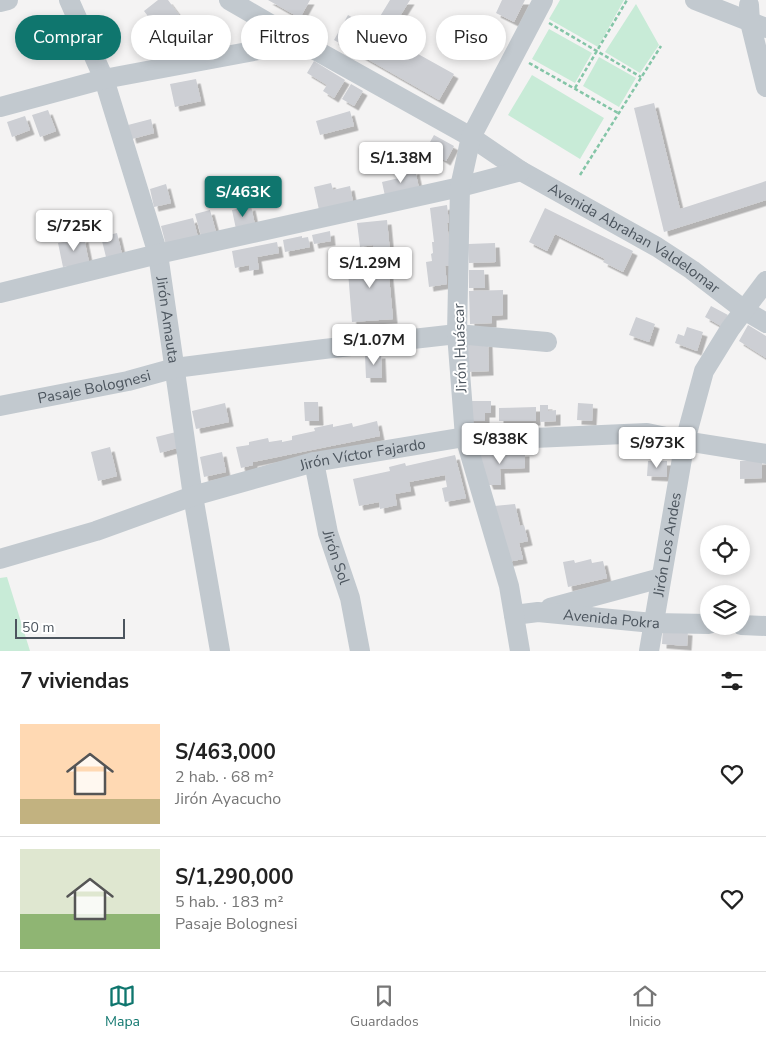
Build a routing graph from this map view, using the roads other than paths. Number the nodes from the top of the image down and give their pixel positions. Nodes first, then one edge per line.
1 (8, 0) edge
2 (69, 0) edge
3 (229, 0) edge
4 (695, 0) edge
5 (0, 2) edge
6 (539, 7) edge
7 (753, 13) edge
8 (254, 15) edge
9 (241, 53) edge
10 (328, 58) edge
11 (104, 79) junction
12 (765, 80) edge
13 (0, 107) edge
14 (471, 137) junction
15 (522, 171) junction
16 (460, 187) junction
17 (158, 254) junction
18 (766, 281) edge
19 (0, 293) edge
20 (744, 310) junction
21 (766, 323) edge
22 (457, 334) junction
23 (547, 342) dead end
24 (175, 368) junction
25 (0, 406) edge
26 (465, 438) junction
27 (685, 441) junction
28 (766, 454) edge
29 (314, 462) junction
30 (193, 496) junction
31 (0, 559) edge
32 (661, 578) junction
33 (538, 612) junction
34 (514, 615) junction
35 (653, 623) junction
36 (700, 624) edge
37 (750, 625) edge
38 (766, 626) edge
39 (220, 651) edge
40 (360, 651) edge
41 (520, 651) edge
42 (649, 651) edge

1 - 5 street
2 - 11 street, Jirón Amauta
3 - 8 street, Avenida Abrahan Valdelomar
4 - 7 street
6 - 14 street, Jirón Huáscar
7 - 12 street
9 - 11 street
10 - 14 street, Avenida Abrahan Valdelomar
11 - 13 street
11 - 17 street, Jirón Amauta
14 - 15 street, Avenida Abrahan Valdelomar
14 - 16 street, Jirón Huáscar
15 - 16 street
15 - 20 street, Avenida Abrahan Valdelomar
16 - 17 street
16 - 22 street, Jirón Huáscar
17 - 19 street
17 - 24 street, Jirón Amauta
18 - 20 street, Jirón Los Andes
20 - 21 street, Avenida Abrahan Valdelomar
20 - 27 street, Jirón Los Andes
22 - 23 street, Pasaje Bolognesi
22 - 24 street, Pasaje Bolognesi
22 - 26 street, Jirón Huáscar
24 - 25 street, Pasaje Bolognesi
24 - 30 street, Jirón Amauta
26 - 27 street, Jirón Víctor Fajardo
26 - 29 street, Jirón Víctor Fajardo
26 - 34 street, Jirón Huáscar
27 - 28 street, Jirón Víctor Fajardo
27 - 32 street, Jirón Los Andes
29 - 30 street, Jirón Víctor Fajardo
29 - 40 street, Jirón Sol
30 - 31 street, Jirón Víctor Fajardo
30 - 39 street, Jirón Amauta
32 - 33 street
32 - 35 street, Jirón Los Andes
33 - 34 street, Avenida Pokra
33 - 35 street, Avenida Pokra
34 - 41 street, Jirón Huáscar
35 - 36 street, Avenida Pokra
35 - 42 street, Jirón Los Andes
37 - 38 street

